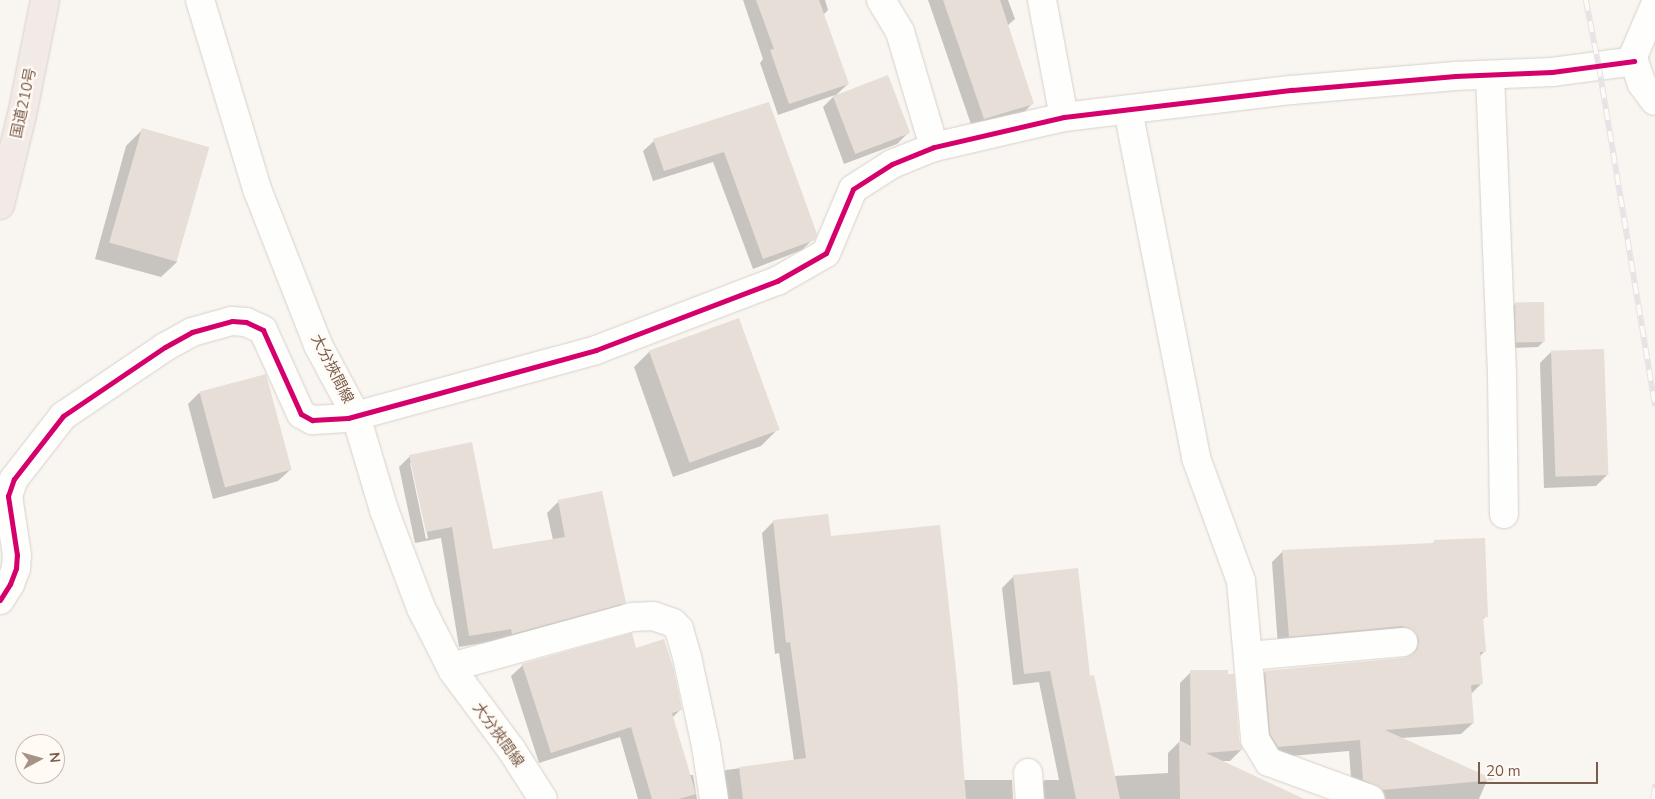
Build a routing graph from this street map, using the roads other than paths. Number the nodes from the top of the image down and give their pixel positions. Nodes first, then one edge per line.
1 (45, 0) edge
2 (200, 0) edge
3 (881, 0) edge
4 (1042, 0) edge
5 (1655, 5) edge
6 (1634, 61) junction
7 (1490, 75) junction
8 (1655, 101) edge
9 (1128, 110) junction
10 (1064, 117) junction
11 (934, 147) junction
12 (0, 205) edge
13 (356, 416) junction
14 (1504, 514) dead end
15 (0, 600) edge
16 (1403, 642) dead end
17 (1249, 656) junction
18 (451, 667) junction
19 (543, 799) edge
20 (714, 799) edge
21 (1370, 799) edge

1 - 12 highway, 国道210号
2 - 13 street, 大分挾間線
3 - 11 street
4 - 10 street
5 - 6 street
6 - 7 street
6 - 8 street
7 - 9 street
7 - 14 street
9 - 10 street
9 - 17 street
10 - 11 street
11 - 13 street
13 - 15 street
13 - 18 street, 大分挾間線
16 - 17 street
17 - 21 street
18 - 19 street, 大分挾間線
18 - 20 street

